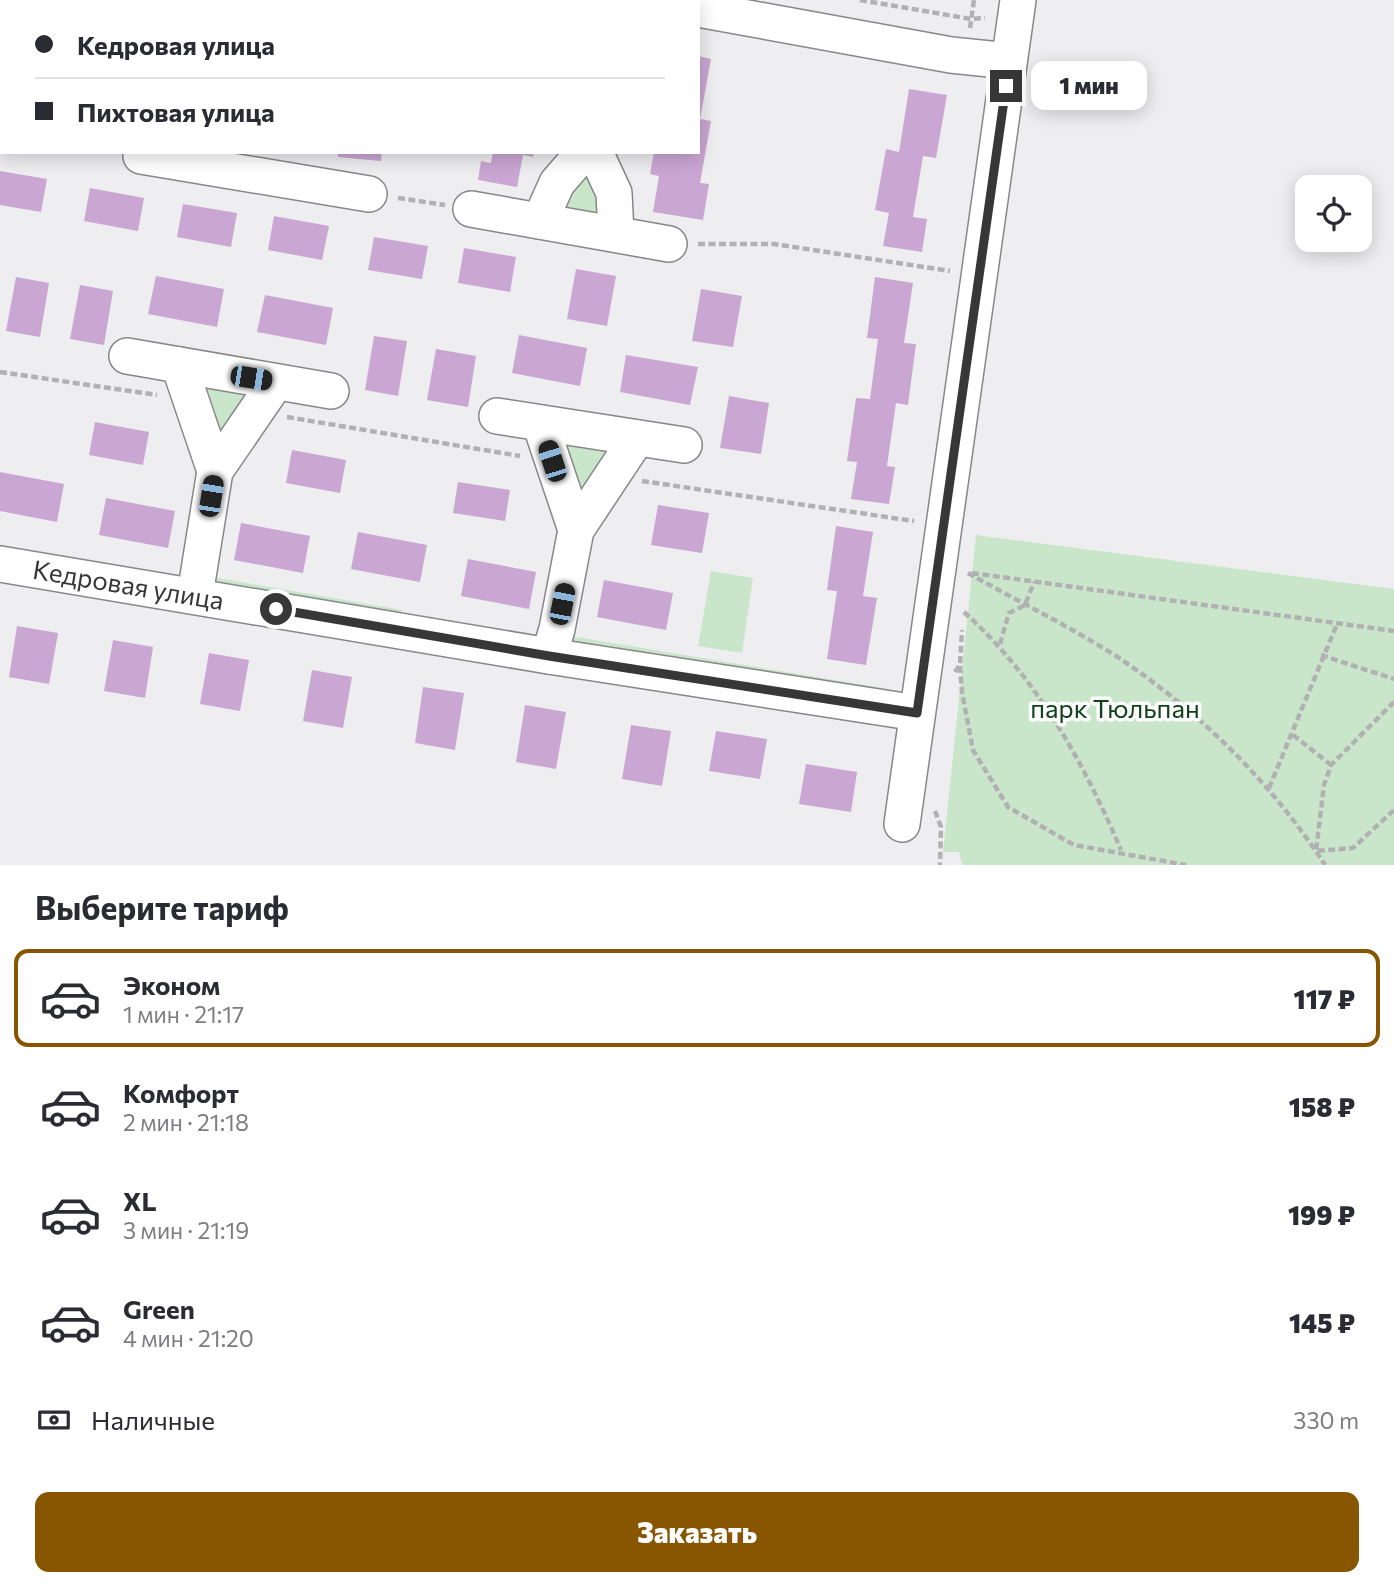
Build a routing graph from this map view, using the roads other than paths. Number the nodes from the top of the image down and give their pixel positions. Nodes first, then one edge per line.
1 (1002, 5) edge
2 (700, 9) edge
3 (1009, 61) junction
4 (582, 154) edge
5 (596, 154) edge
6 (141, 156) dead end
7 (220, 160) edge
8 (292, 167) edge
9 (369, 194) road end
10 (471, 209) road end
11 (540, 221) junction
12 (616, 234) junction
13 (669, 244) road end
14 (127, 356) dead end
15 (179, 365) junction
16 (276, 382) junction
17 (331, 391) dead end
18 (497, 416) dead end
19 (540, 423) junction
20 (637, 438) junction
21 (684, 445) dead end
22 (215, 471) junction
23 (576, 530) junction
24 (0, 564) edge
25 (195, 595) junction
26 (549, 656) junction
27 (917, 713) junction
28 (902, 824) dead end

1 - 3 street
2 - 3 street
3 - 27 street
4 - 11 street
5 - 12 street
6 - 7 street
7 - 8 street
8 - 9 street
10 - 11 street
11 - 12 street
12 - 13 street
14 - 15 street
15 - 16 street
15 - 22 street
16 - 17 street
16 - 22 street
18 - 19 street
19 - 20 street
19 - 23 street
20 - 21 street
20 - 23 street
22 - 25 street
23 - 26 street
24 - 25 street, Кедровая улица
25 - 26 street, Кедровая улица
26 - 27 street, Кедровая улица
27 - 28 street

